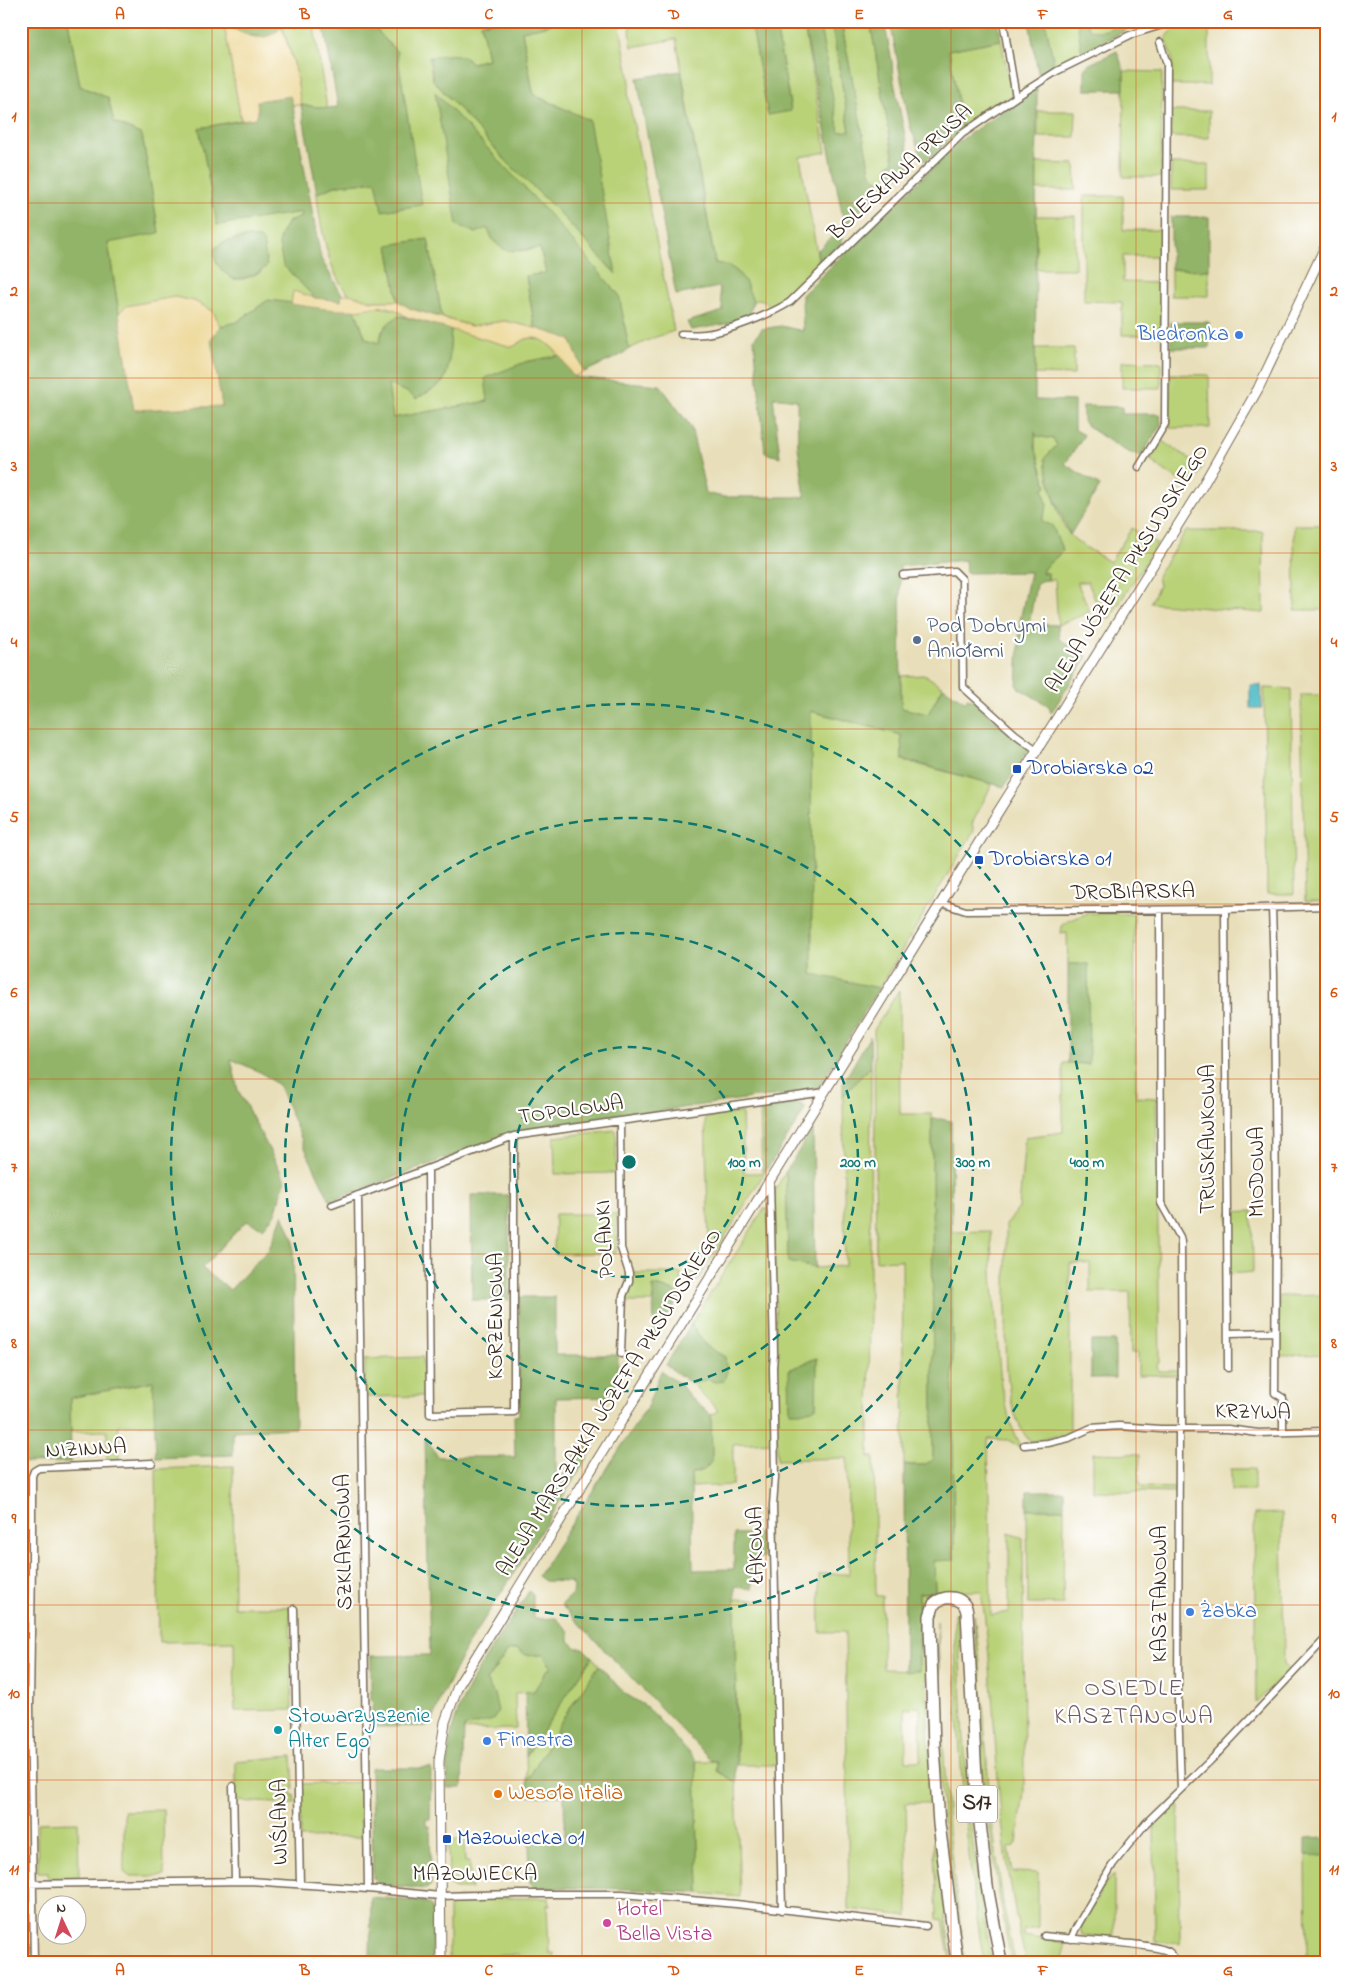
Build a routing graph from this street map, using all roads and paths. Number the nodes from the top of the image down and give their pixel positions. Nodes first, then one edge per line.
1 (1003, 21) edge
2 (1175, 21) edge
3 (1160, 42) dead end
4 (1016, 97) junction
5 (1327, 243) edge
6 (681, 334) dead end
7 (1139, 467) dead end
8 (903, 574) dead end
9 (1038, 751) junction
10 (941, 903) junction
11 (1327, 906) edge
12 (1272, 907) junction
13 (1225, 909) junction
14 (1160, 910) junction
15 (825, 1092) junction
16 (620, 1122) junction
17 (514, 1136) junction
18 (428, 1169) junction
19 (770, 1180) junction
20 (358, 1195) junction
21 (332, 1205) dead end
22 (1275, 1332) junction
23 (1228, 1333) junction
24 (621, 1354) dead end
25 (1228, 1368) dead end
26 (1180, 1429) junction
27 (1327, 1431) edge
28 (1283, 1432) junction
29 (1024, 1445) dead end
30 (152, 1463) dead end
31 (294, 1609) dead end
32 (1327, 1637) edge
33 (233, 1786) dead end
34 (1181, 1789) junction
35 (235, 1881) junction
36 (33, 1883) junction
37 (21, 1884) edge
38 (300, 1884) junction
39 (368, 1889) junction
40 (440, 1896) junction
41 (782, 1910) junction
42 (926, 1926) dead end
43 (1044, 1936) dead end
44 (1072, 1939) junction
45 (34, 1962) edge
46 (441, 1962) edge
47 (957, 1962) edge
48 (1002, 1962) edge
49 (1175, 1962) edge

1 - 4 street
2 - 4 street, BOLESŁAWA PRUSA
3 - 7 street
4 - 6 street, BOLESŁAWA PRUSA
5 - 9 main road, ALEJA JÓZEFA PIŁSUDSKIEGO
8 - 9 street
9 - 10 main road, ALEJA JÓZEFA PIŁSUDSKIEGO
10 - 14 street, DROBIARSKA
10 - 15 main road, ALEJA MARSZAŁKA JÓZEFA PIŁSUDSKIEGO
11 - 12 street, DROBIARSKA
12 - 13 street, DROBIARSKA
12 - 22 street, MIODOWA
13 - 14 street, DROBIARSKA
13 - 23 street, TRUSKAWKOWA
14 - 26 street, KASZTANOWA
15 - 16 street, TOPOLOWA
15 - 19 main road, ALEJA MARSZAŁKA JÓZEFA PIŁSUDSKIEGO
16 - 17 street, TOPOLOWA
16 - 24 street, POLANKI
17 - 18 street, TOPOLOWA
17 - 18 street, KORZENIOWA
18 - 20 street, TOPOLOWA
19 - 40 main road, ALEJA MARSZAŁKA JÓZEFA PIŁSUDSKIEGO
19 - 41 street, ŁĄKOWA
20 - 21 street, TOPOLOWA
20 - 39 street, SZKLARNIOWA
22 - 23 street
22 - 28 street, MIODOWA
23 - 25 street, TRUSKAWKOWA
26 - 28 street, KRZYWA
26 - 29 street, KRZYWA
26 - 34 street, KASZTANOWA
27 - 28 street, KRZYWA
30 - 36 street, NIZINNA
31 - 38 street, WIŚLANA
32 - 34 street
33 - 35 street
34 - 44 street
35 - 36 street, MAZOWIECKA
35 - 38 street, MAZOWIECKA
36 - 37 street, MAZOWIECKA
36 - 45 street, NIZINNA
38 - 39 street, MAZOWIECKA
39 - 40 street, MAZOWIECKA
40 - 41 street, MAZOWIECKA
40 - 46 main road, ALEJA MARSZAŁKA JÓZEFA PIŁSUDSKIEGO
41 - 42 street, MAZOWIECKA
43 - 44 street
44 - 49 street
47 - 48 highway, S17

